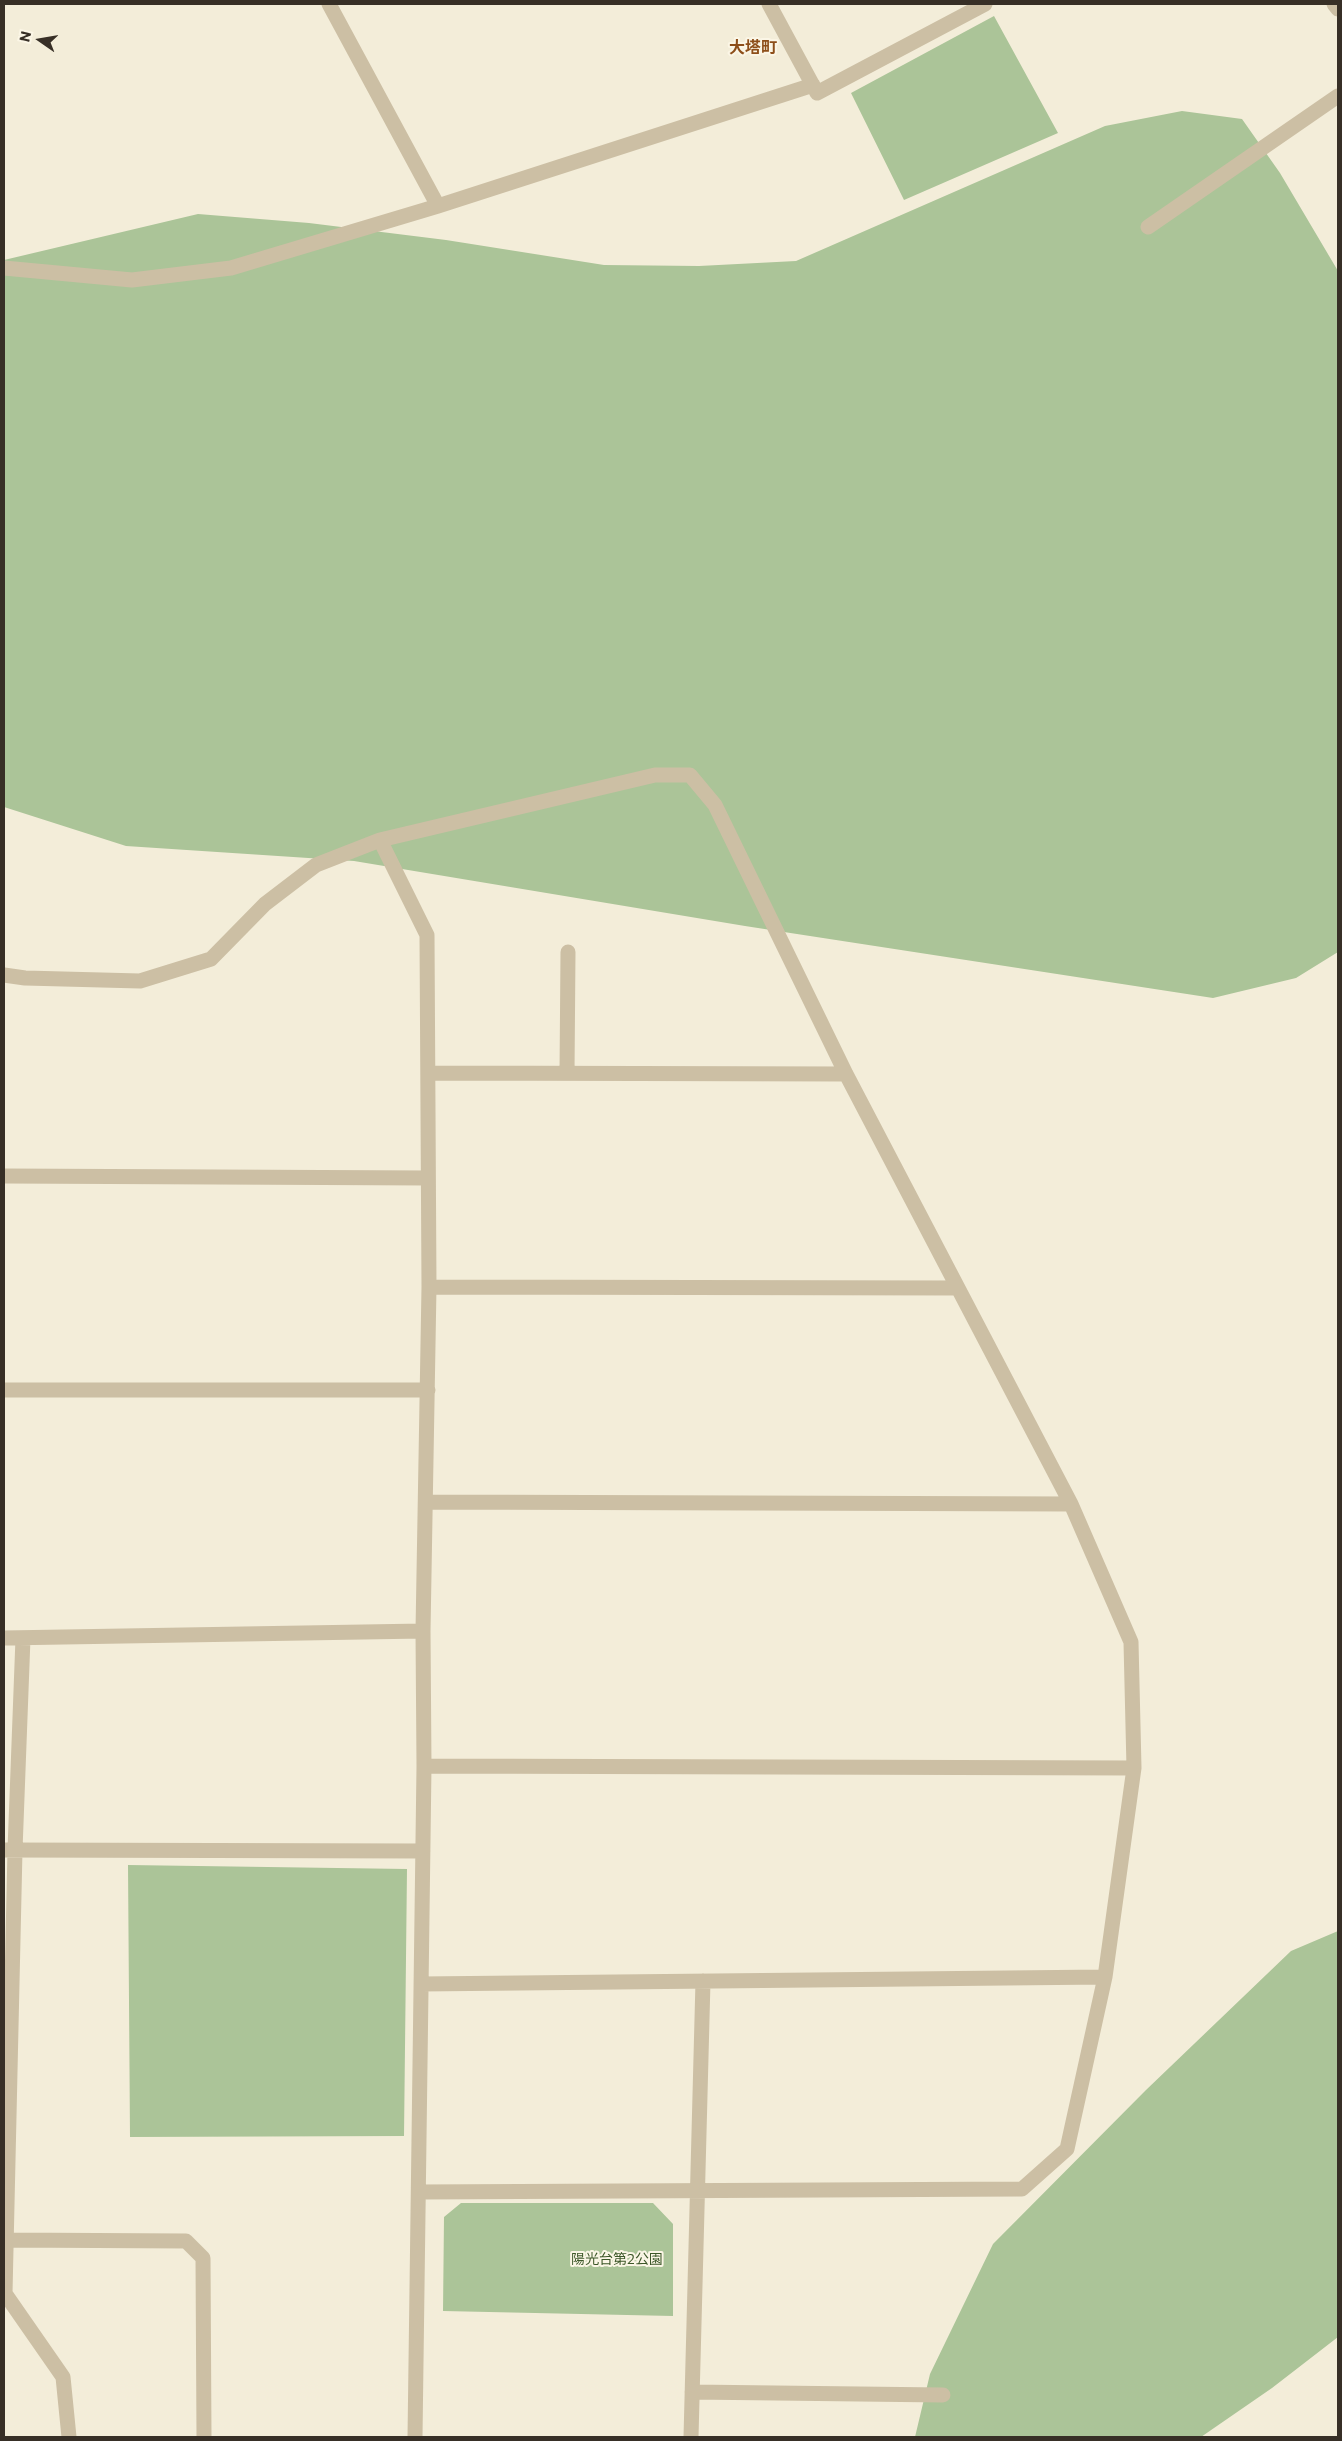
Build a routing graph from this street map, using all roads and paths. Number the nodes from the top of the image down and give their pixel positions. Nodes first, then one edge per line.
1 (329, 4) edge
2 (769, 4) edge
3 (985, 4) edge
4 (1334, 4) edge
5 (1338, 9) edge
6 (812, 85) junction
7 (1338, 96) edge
8 (438, 206) junction
9 (1148, 227) dead end
10 (4, 268) edge
11 (380, 840) junction
12 (568, 952) dead end
13 (4, 975) edge
14 (428, 1073) junction
15 (567, 1073) junction
16 (846, 1074) junction
17 (4, 1176) edge
18 (428, 1178) junction
19 (429, 1287) junction
20 (957, 1288) junction
21 (4, 1390) edge
22 (428, 1390) junction
23 (426, 1502) junction
24 (1071, 1504) junction
25 (423, 1631) junction
26 (4, 1638) edge
27 (23, 1638) junction
28 (424, 1766) junction
29 (1134, 1768) junction
30 (9, 1850) edge
31 (423, 1851) junction
32 (1105, 1976) junction
33 (703, 1981) junction
34 (421, 1984) junction
35 (419, 2192) junction
36 (696, 2192) junction
37 (6, 2240) junction
38 (4, 2292) edge
39 (692, 2392) junction
40 (943, 2396) dead end
41 (69, 2437) edge
42 (204, 2437) edge
43 (414, 2437) edge
44 (691, 2437) edge

1 - 8 street
2 - 6 street
3 - 6 street
4 - 5 street
6 - 8 street
7 - 9 street
8 - 10 street
11 - 13 street
11 - 14 street
11 - 16 street
12 - 15 street
14 - 15 street
14 - 18 street
15 - 16 street
16 - 20 street
17 - 18 street
18 - 19 street
19 - 20 street
19 - 22 street
20 - 24 street
21 - 22 street
22 - 23 street
23 - 24 street
23 - 25 street
24 - 29 street
25 - 27 street
25 - 28 street
26 - 27 street
27 - 30 street
28 - 29 street
28 - 31 street
29 - 32 street
30 - 31 street
30 - 37 street
31 - 34 street
32 - 33 street
32 - 36 street
33 - 34 street
33 - 36 street
34 - 35 street
35 - 36 street
35 - 43 street
36 - 39 street
37 - 38 street
37 - 42 street
38 - 41 street
39 - 40 street
39 - 44 street

